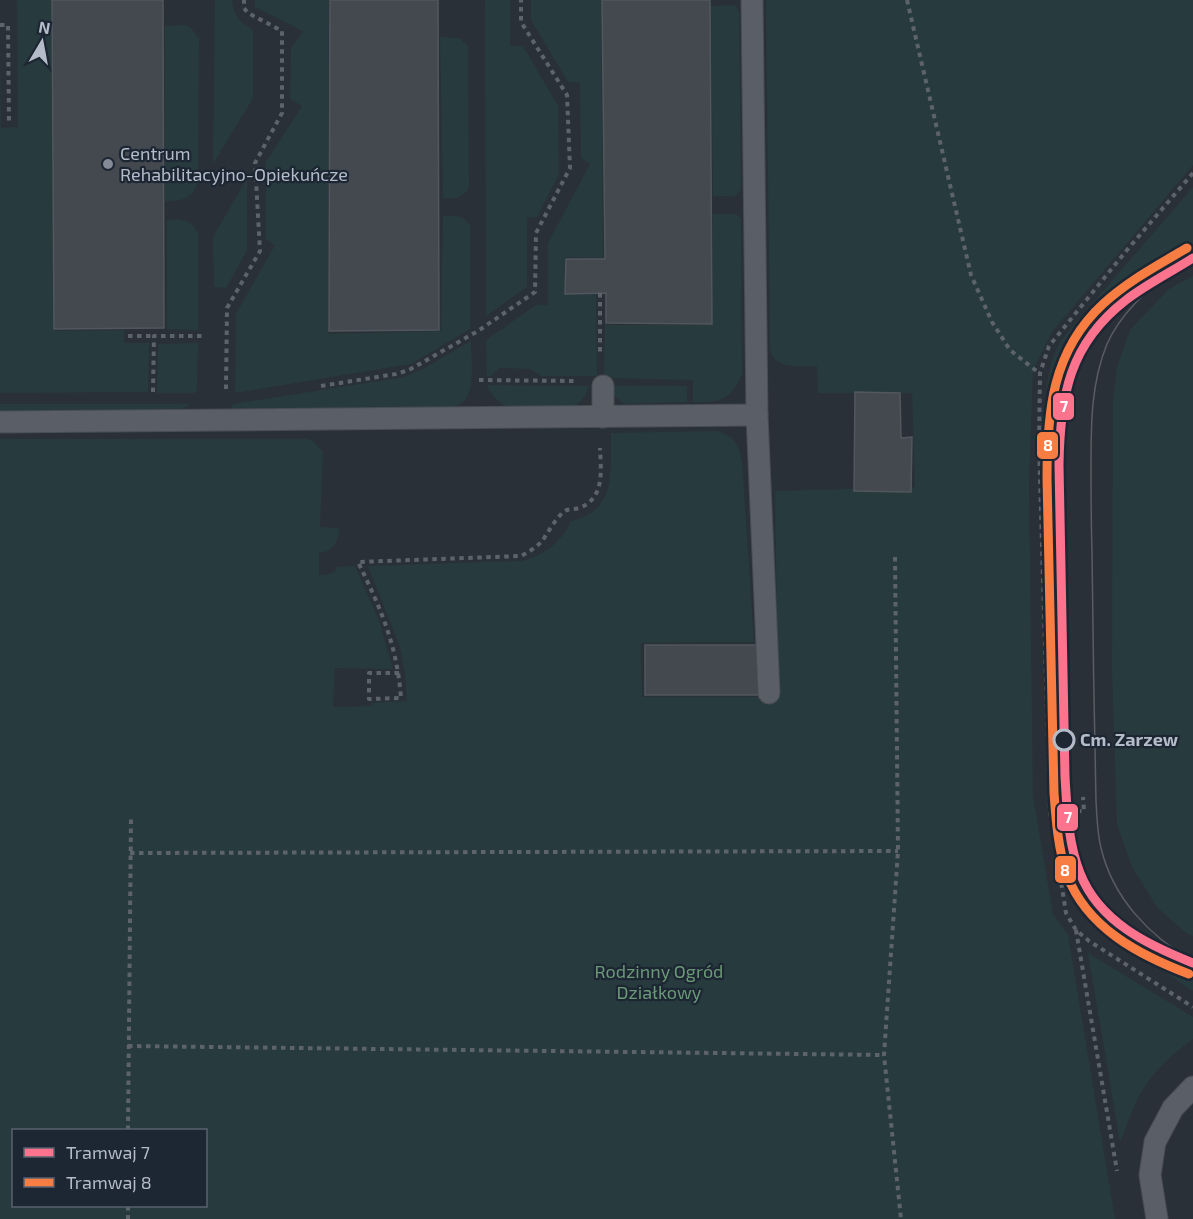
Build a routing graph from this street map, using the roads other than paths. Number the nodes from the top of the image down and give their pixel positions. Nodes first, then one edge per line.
1 (752, 0) edge
2 (603, 386) dead end
3 (757, 415) junction
4 (601, 417) junction
5 (0, 422) edge
6 (769, 693) dead end
7 (1193, 1087) edge
8 (1157, 1219) edge

1 - 3 lane
2 - 4 lane
3 - 4 lane
3 - 6 lane
4 - 5 lane
7 - 8 lane

